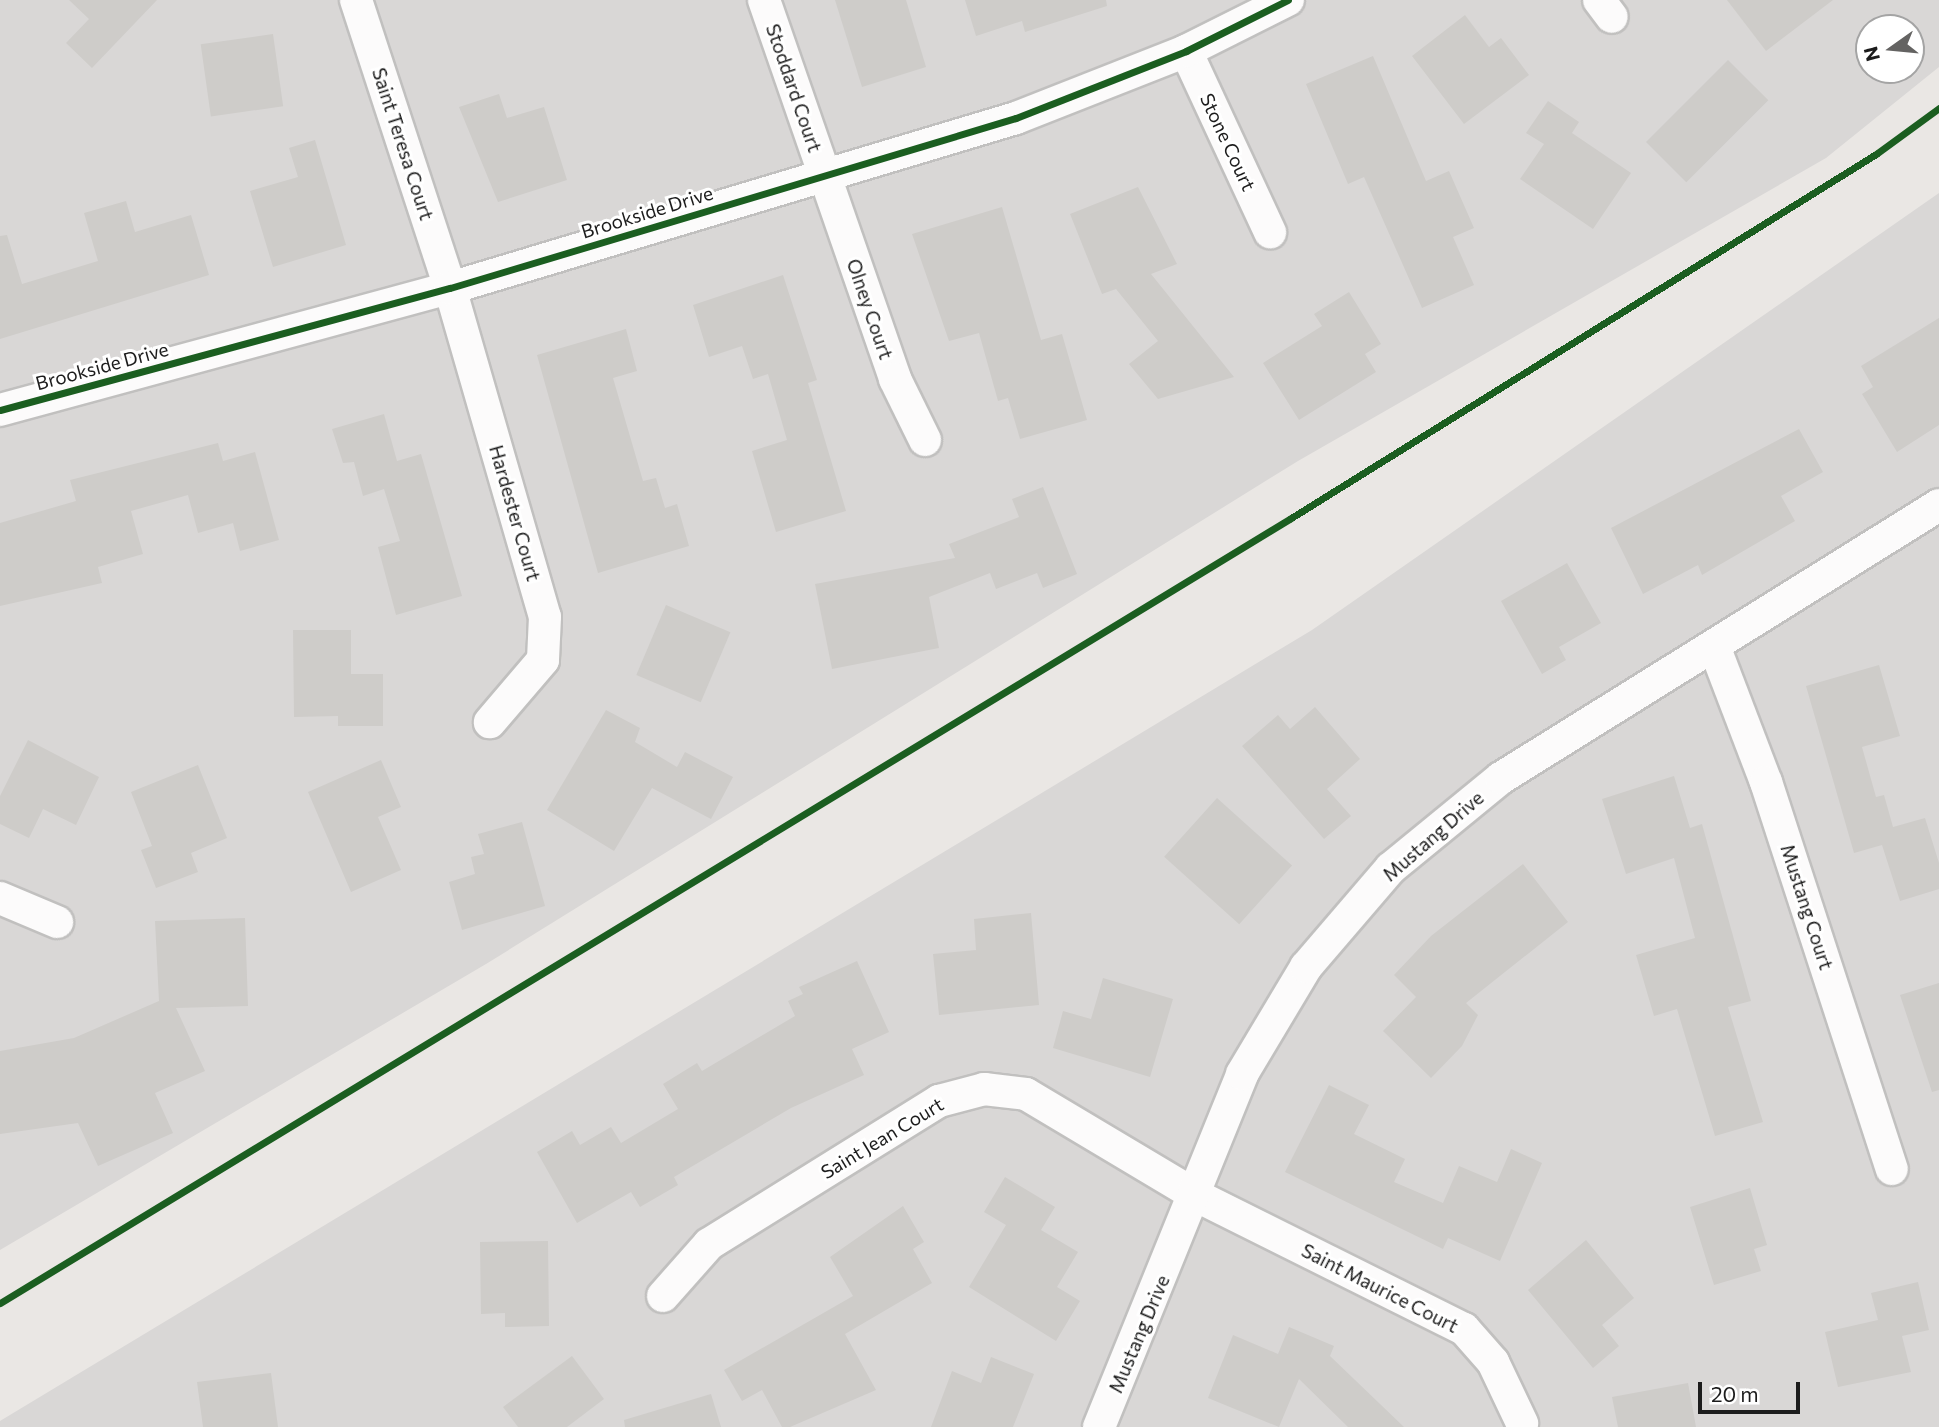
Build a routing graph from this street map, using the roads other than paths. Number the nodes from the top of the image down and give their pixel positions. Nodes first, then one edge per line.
1 (356, 0) edge
2 (764, 0) edge
3 (1288, 0) edge
4 (1186, 51) junction
5 (823, 176) junction
6 (1269, 232) dead end
7 (450, 288) junction
8 (0, 410) edge
9 (925, 440) dead end
10 (1939, 505) edge
11 (1714, 646) junction
12 (490, 722) dead end
13 (0, 898) edge
14 (57, 922) dead end
15 (1892, 1170) dead end
16 (1197, 1196) junction
17 (663, 1296) dead end
18 (1522, 1423) dead end
19 (1099, 1427) edge

1 - 7 street, Saint Teresa Court
2 - 5 street, Stoddard Court
3 - 4 street, Brookside Drive
4 - 5 street, Brookside Drive
4 - 6 street, Stone Court
5 - 7 street, Brookside Drive
5 - 9 street, Olney Court
7 - 8 street, Brookside Drive
7 - 12 street, Hardester Court
10 - 11 street, Mustang Drive
11 - 15 street, Mustang Court
11 - 16 street, Mustang Drive
13 - 14 street
16 - 17 street, Saint Jean Court
16 - 18 street, Saint Maurice Court
16 - 19 street, Mustang Drive

